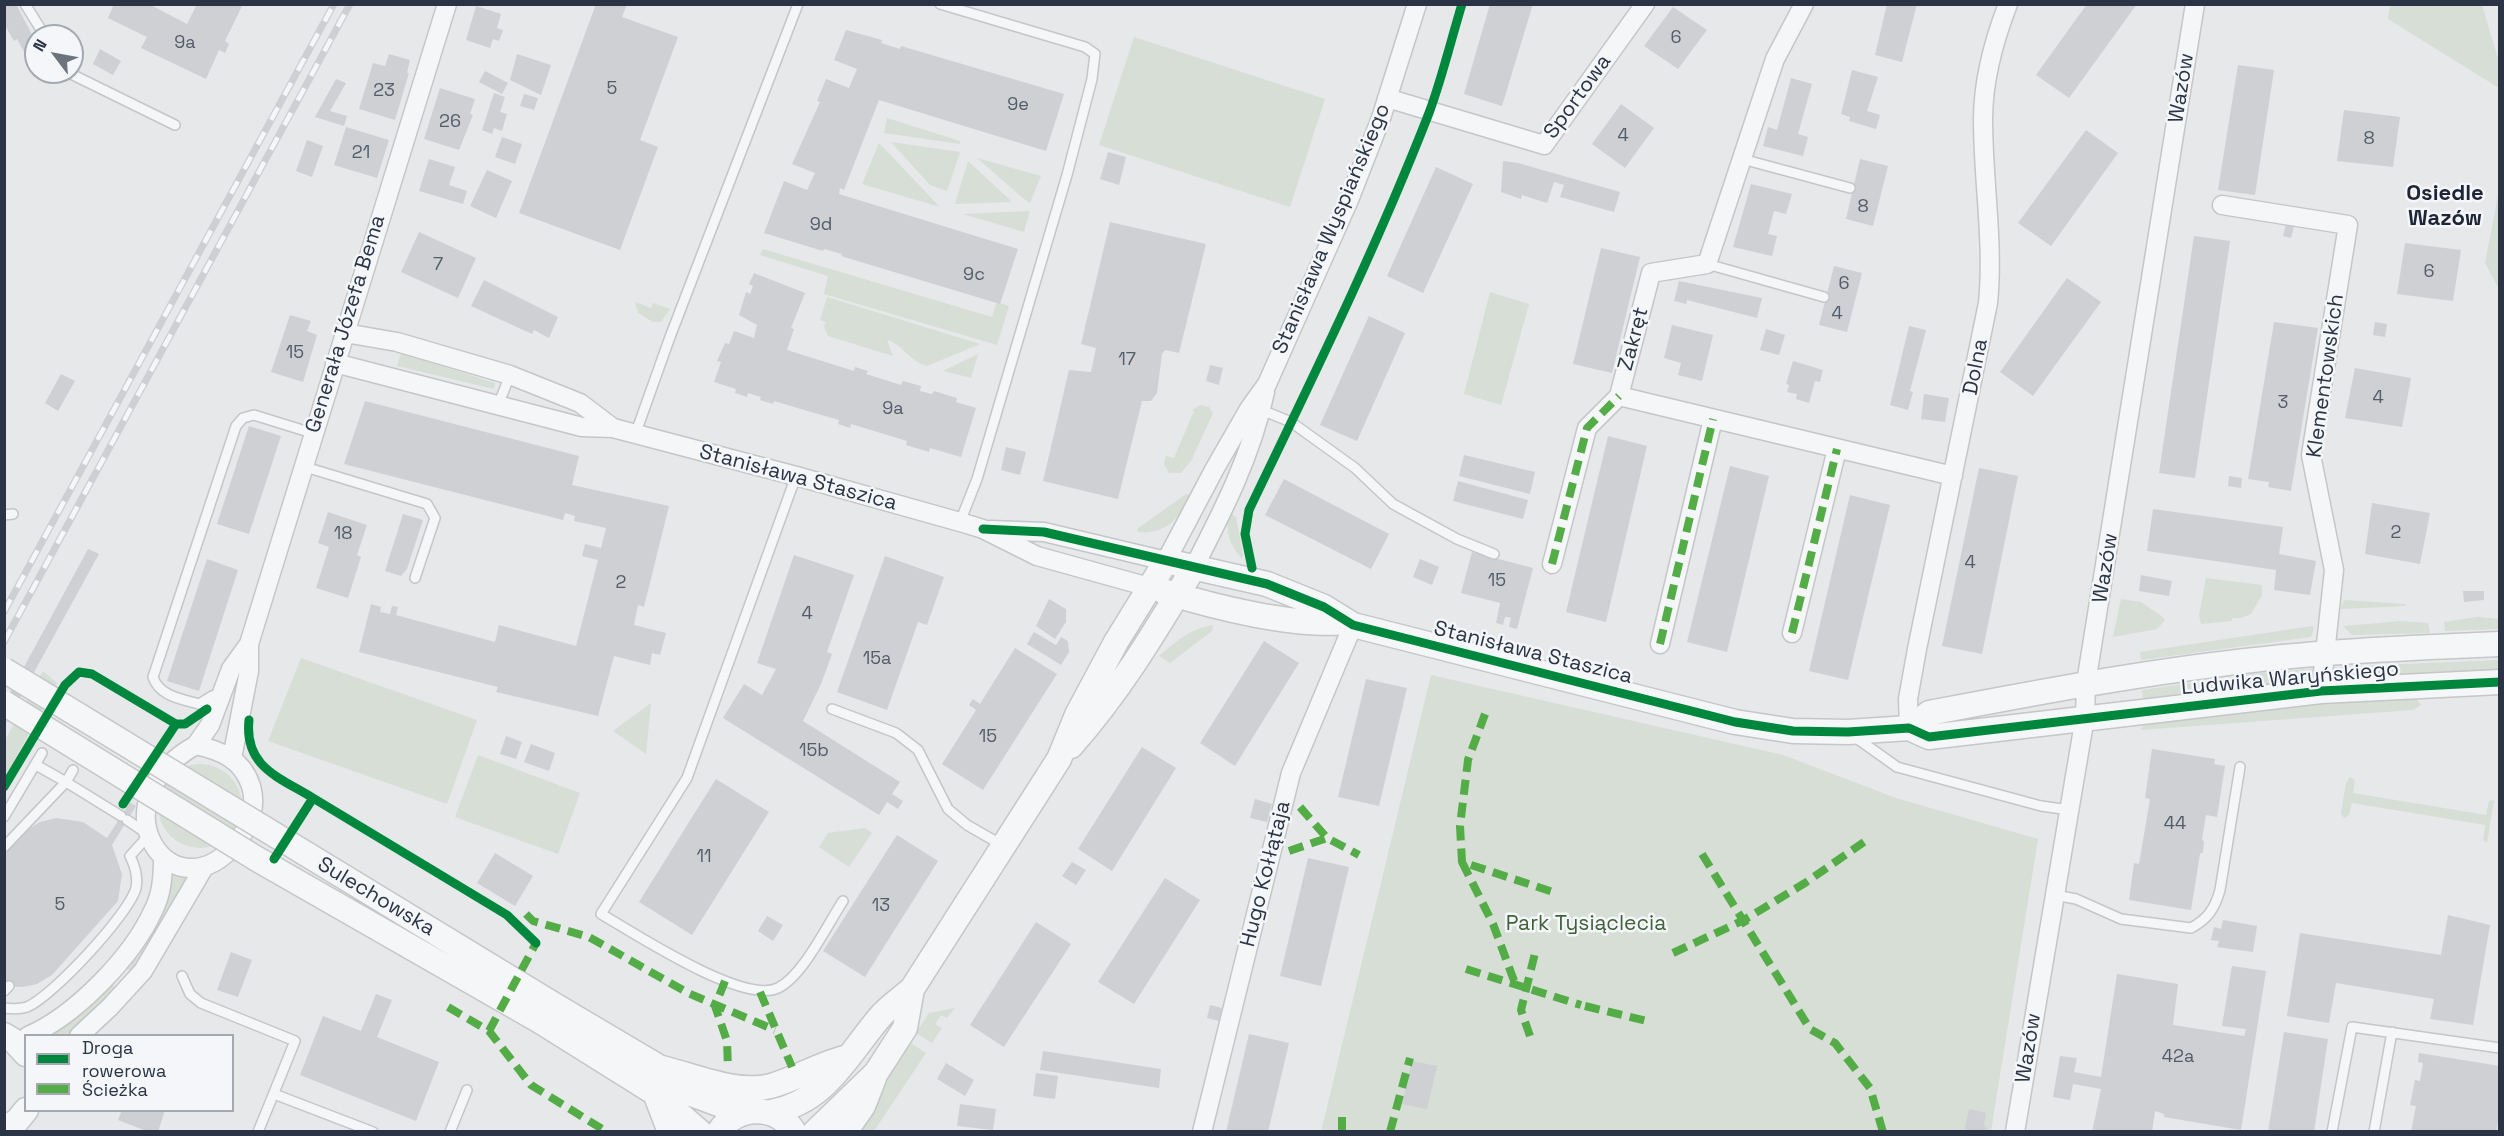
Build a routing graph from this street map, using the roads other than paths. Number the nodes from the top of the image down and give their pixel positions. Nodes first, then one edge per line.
1 (25, 4) edge
2 (447, 4) edge
3 (798, 4) edge
4 (940, 4) edge
5 (1417, 4) edge
6 (1645, 4) edge
7 (1804, 4) edge
8 (2008, 4) edge
9 (2195, 4) edge
10 (38, 24) edge
11 (84, 80) edge
12 (1387, 98) junction
13 (175, 125) dead end
14 (1742, 159) junction
15 (1850, 188) dead end
16 (2222, 205) dead end
17 (1707, 264) junction
18 (1824, 297) dead end
19 (345, 333) junction
20 (335, 363) junction
21 (510, 375) junction
22 (1619, 396) junction
23 (499, 403) junction
24 (1256, 408) junction
25 (1713, 419) junction
26 (613, 429) junction
27 (312, 433) junction
28 (635, 435) junction
29 (1837, 449) junction
30 (302, 466) junction
31 (796, 476) junction
32 (1953, 476) junction
33 (960, 522) junction
34 (983, 530) junction
35 (1494, 554) dead end
36 (1166, 561) junction
37 (1552, 564) dead end
38 (1194, 567) junction
39 (415, 578) dead end
40 (1149, 587) junction
41 (1177, 596) junction
42 (1349, 624) junction
43 (1792, 633) dead end
44 (249, 644) junction
45 (1660, 644) dead end
46 (2499, 644) edge
47 (2325, 652) junction
48 (4, 670) edge
49 (2499, 682) edge
50 (2086, 683) junction
51 (2320, 691) junction
52 (222, 694) junction
53 (4, 703) edge
54 (832, 708) dead end
55 (2085, 717) junction
56 (1909, 728) junction
57 (1848, 732) junction
58 (196, 745) junction
59 (42, 753) dead end
60 (232, 758) junction
61 (1059, 759) junction
62 (36, 765) junction
63 (2240, 766) dead end
64 (73, 770) dead end
65 (66, 782) junction
66 (2070, 810) junction
67 (4, 817) edge
68 (149, 835) junction
69 (1004, 846) junction
70 (4, 847) edge
71 (163, 857) junction
72 (203, 868) junction
73 (2055, 894) junction
74 (843, 901) dead end
75 (182, 975) dead end
76 (912, 989) junction
77 (4, 1008) edge
78 (546, 1012) junction
79 (2392, 1032) junction
80 (32, 1034) edge
81 (80, 1034) edge
82 (2499, 1048) edge
83 (849, 1057) junction
84 (659, 1067) junction
85 (876, 1073) junction
86 (467, 1090) dead end
87 (655, 1093) junction
88 (274, 1094) junction
89 (761, 1111) junction
90 (26, 1118) edge
91 (4, 1129) edge
92 (258, 1131) edge
93 (373, 1131) edge
94 (450, 1131) edge
95 (670, 1131) edge
96 (700, 1131) edge
97 (719, 1131) edge
98 (794, 1131) edge
99 (815, 1131) edge
100 (845, 1131) edge
101 (1202, 1131) edge
102 (2015, 1131) edge
103 (2332, 1131) edge
104 (2374, 1131) edge

1 - 10 lane
2 - 19 street, Generała Józefa Bema
3 - 28 lane
4 - 33 lane
5 - 12 street, Stanisława Wyspiańskiego
6 - 12 street, Sportowa
7 - 14 street
8 - 32 street, Dolna
9 - 50 street, Wazów
11 - 13 lane
12 - 24 street, Stanisława Wyspiańskiego
14 - 15 lane
14 - 17 street
16 - 47 street, Klementowskich
17 - 18 lane
17 - 22 street, Zakręt
19 - 20 street, Generała Józefa Bema
19 - 21 street, Stanisława Staszica
20 - 23 street, Stanisława Staszica
20 - 27 street, Generała Józefa Bema
21 - 23 lane
21 - 26 street, Stanisława Staszica
22 - 25 street, Zakręt
22 - 37 street
23 - 26 street, Stanisława Staszica
24 - 35 lane
24 - 36 street, Stanisława Wyspiańskiego
24 - 38 street, Stanisława Wyspiańskiego
25 - 29 street, Zakręt
25 - 45 street
26 - 28 street, Stanisława Staszica
27 - 30 street, Generała Józefa Bema
27 - 52 lane
28 - 31 street, Stanisława Staszica
29 - 32 street, Zakręt
29 - 43 street
30 - 39 lane
30 - 44 street, Generała Józefa Bema
31 - 33 street, Stanisława Staszica
31 - 74 lane
32 - 56 street, Dolna
33 - 34 street, Stanisława Staszica
34 - 36 street, Stanisława Staszica
34 - 40 street, Stanisława Staszica
36 - 38 street, Stanisława Staszica
36 - 40 street, Stanisława Wyspiańskiego
38 - 41 street, Stanisława Wyspiańskiego
38 - 42 street, Stanisława Staszica
40 - 41 street, Stanisława Staszica
40 - 61 street, Stanisława Wyspiańskiego
41 - 42 street, Stanisława Staszica
41 - 61 street, Stanisława Wyspiańskiego
42 - 57 street, Stanisława Staszica
42 - 101 street, Hugo Kołłątaja
44 - 52 street, Generała Józefa Bema
44 - 60 street, Generała Józefa Bema
46 - 47 street, Ludwika Waryńskiego
47 - 50 street, Ludwika Waryńskiego
47 - 51 street
48 - 78 street, Sulechowska, bridge
49 - 51 street, Ludwika Waryńskiego
50 - 55 street, Wazów
50 - 56 street, Stanisława Staszica
51 - 55 street, Ludwika Waryńskiego
52 - 58 street, Generała Józefa Bema
53 - 78 street, Sulechowska, bridge
54 - 69 lane
55 - 56 street, Stanisława Staszica
55 - 66 street, Wazów
56 - 57 street, Stanisława Staszica
57 - 66 lane
58 - 60 street
58 - 68 street
59 - 62 lane
60 - 72 street
61 - 69 street, Stanisława Wyspiańskiego
62 - 65 lane
62 - 67 lane
63 - 73 lane
64 - 65 lane
65 - 68 lane
65 - 70 lane
66 - 73 street, Wazów
68 - 71 street
68 - 77 lane
69 - 76 street, Stanisława Wyspiańskiego
71 - 72 street
71 - 80 street
72 - 81 street
73 - 102 street, Wazów
75 - 88 lane
76 - 83 street, Stanisława Wyspiańskiego
76 - 85 street, Stanisława Wyspiańskiego
78 - 84 street, Sulechowska
78 - 87 street, Sulechowska
79 - 82 lane
79 - 103 lane
79 - 104 lane
83 - 84 street
83 - 89 street, Stanisława Wyspiańskiego
84 - 89 street, Sulechowska
85 - 99 street, Stanisława Wyspiańskiego
85 - 100 street
86 - 94 lane
87 - 95 street
87 - 96 street, Sulechowska
88 - 92 lane
88 - 93 lane
89 - 97 street
89 - 98 street
90 - 91 street

